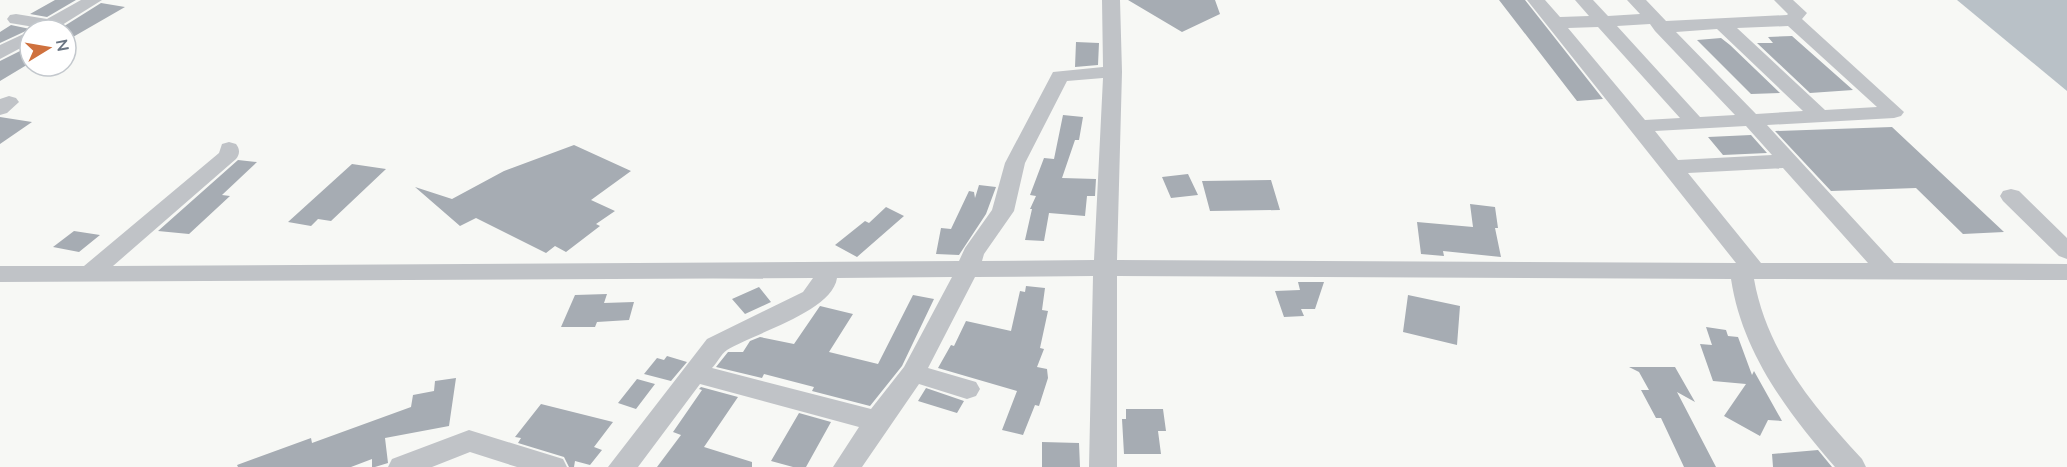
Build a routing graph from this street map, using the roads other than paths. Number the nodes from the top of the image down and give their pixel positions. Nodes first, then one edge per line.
1 (93, 0) edge
2 (1112, 0) edge
3 (1536, 0) edge
4 (1584, 0) edge
5 (1636, 0) edge
6 (1784, 0) edge
7 (61, 18) edge
8 (1792, 20) junction
9 (1603, 22) junction
10 (1554, 23) junction
11 (1657, 23) junction
12 (1722, 24) junction
13 (18, 43) edge
14 (0, 53) edge
15 (1113, 72) junction
16 (1819, 115) junction
17 (1751, 120) junction
18 (1695, 123) junction
19 (1640, 126) junction
20 (229, 148) dead end
21 (1788, 161) junction
22 (1673, 167) junction
23 (2011, 195) dead end
24 (2067, 251) edge
25 (1105, 268) junction
26 (1748, 269) junction
27 (826, 270) junction
28 (1888, 270) junction
29 (967, 271) junction
30 (2067, 272) edge
31 (0, 274) edge
32 (90, 274) junction
33 (693, 373) junction
34 (913, 373) junction
35 (967, 389) dead end
36 (877, 422) junction
37 (402, 467) edge
38 (553, 467) edge
39 (622, 467) edge
40 (847, 467) edge
41 (1103, 467) edge
42 (1852, 467) edge

1 - 7 street
2 - 15 street
3 - 10 street
4 - 9 street
5 - 11 street
6 - 8 street
8 - 12 street
8 - 16 street
9 - 10 street
9 - 11 street
9 - 18 street
10 - 19 street
11 - 12 street
11 - 17 street
12 - 16 street
13 - 14 street
15 - 25 street
15 - 29 street
16 - 17 street
17 - 18 street
17 - 21 street
18 - 19 street
19 - 22 street
20 - 32 street
21 - 22 street
21 - 28 street
22 - 26 street
23 - 24 street
25 - 26 street
25 - 29 street
25 - 41 street
26 - 28 street
26 - 42 street
27 - 29 street
27 - 32 street
27 - 33 street
28 - 30 street
29 - 34 street
31 - 32 street
33 - 36 street
33 - 39 street
34 - 35 street
34 - 36 street
36 - 40 street
37 - 38 street

